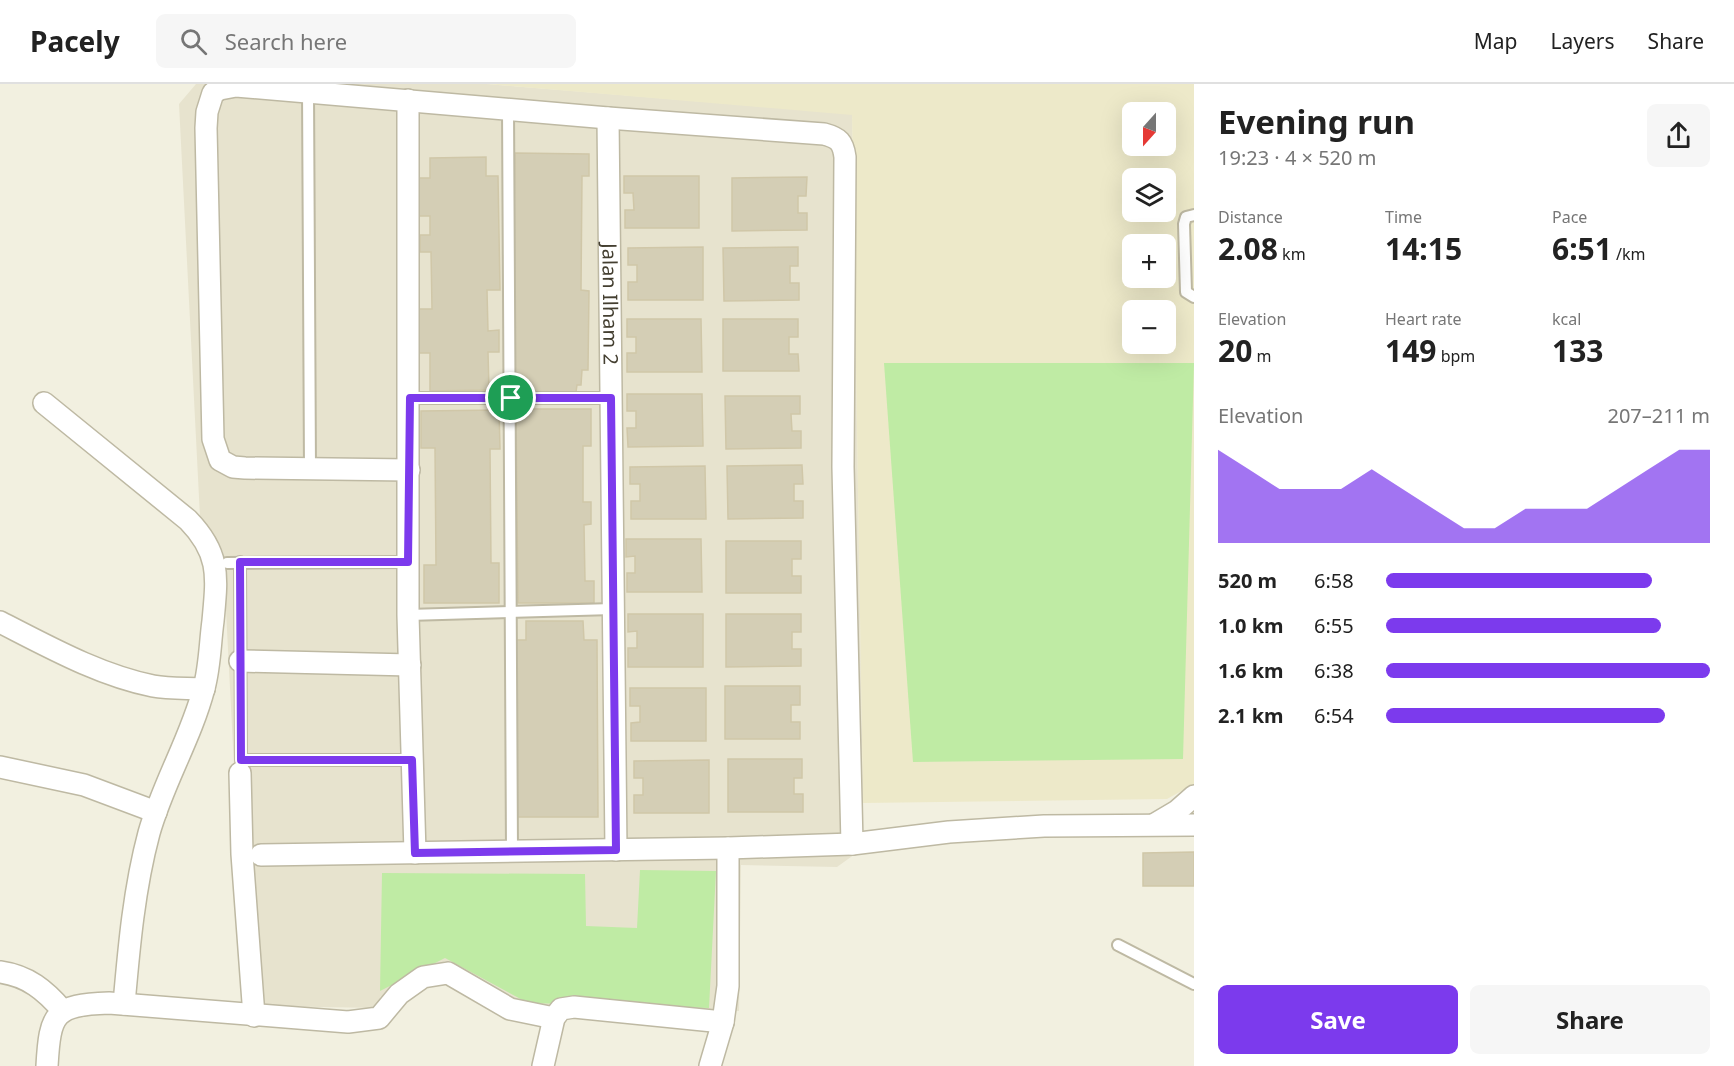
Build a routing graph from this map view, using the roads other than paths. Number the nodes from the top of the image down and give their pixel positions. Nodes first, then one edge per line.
1 (308, 90) junction
2 (408, 100) junction
3 (508, 108) junction
4 (608, 118) junction
5 (1194, 215) edge
6 (1194, 297) edge
7 (410, 398) junction
8 (511, 398) junction
9 (611, 398) junction
10 (44, 403) dead end
11 (310, 469) junction
12 (409, 470) junction
13 (227, 562) dead end
14 (240, 562) junction
15 (408, 562) junction
16 (613, 609) junction
17 (510, 613) junction
18 (408, 615) junction
19 (0, 622) edge
20 (240, 661) junction
21 (410, 665) junction
22 (204, 689) junction
23 (412, 760) junction
24 (0, 767) edge
25 (240, 773) dead end
26 (1194, 796) edge
27 (156, 812) junction
28 (1154, 825) junction
29 (1194, 825) edge
30 (852, 844) junction
31 (728, 848) junction
32 (616, 850) junction
33 (512, 851) junction
34 (415, 853) junction
35 (261, 855) dead end
36 (1118, 945) dead end
37 (0, 972) edge
38 (1194, 984) edge
39 (124, 1004) junction
40 (63, 1011) junction
41 (254, 1016) junction
42 (554, 1018) junction
43 (723, 1022) junction
44 (47, 1066) edge
45 (543, 1066) edge
46 (710, 1066) edge

1 - 2 street
1 - 11 lane
1 - 11 street
2 - 3 street
2 - 7 street
3 - 4 street
3 - 8 lane
4 - 9 street, Jalan Ilham 2
4 - 30 street
5 - 6 lane
7 - 8 lane
7 - 12 street
8 - 9 lane
8 - 17 lane
9 - 16 street, Jalan Ilham 2
10 - 22 street
11 - 12 street
12 - 15 street
13 - 14 lane
14 - 15 lane
14 - 20 lane
15 - 18 street
16 - 17 lane
16 - 32 street, Jalan Ilham 2
17 - 18 lane
17 - 33 lane
18 - 21 street
19 - 22 street
20 - 21 street
20 - 23 lane
21 - 23 street
22 - 27 street
23 - 34 street
24 - 27 street
25 - 41 street
26 - 28 street
27 - 39 street
28 - 29 street
28 - 30 street
30 - 31 street
31 - 32 street
31 - 43 street
32 - 33 street
33 - 34 street
34 - 35 street
36 - 38 lane
37 - 40 street
39 - 40 street
39 - 41 street
40 - 44 street
41 - 42 street
42 - 43 street
42 - 45 street
43 - 46 street

